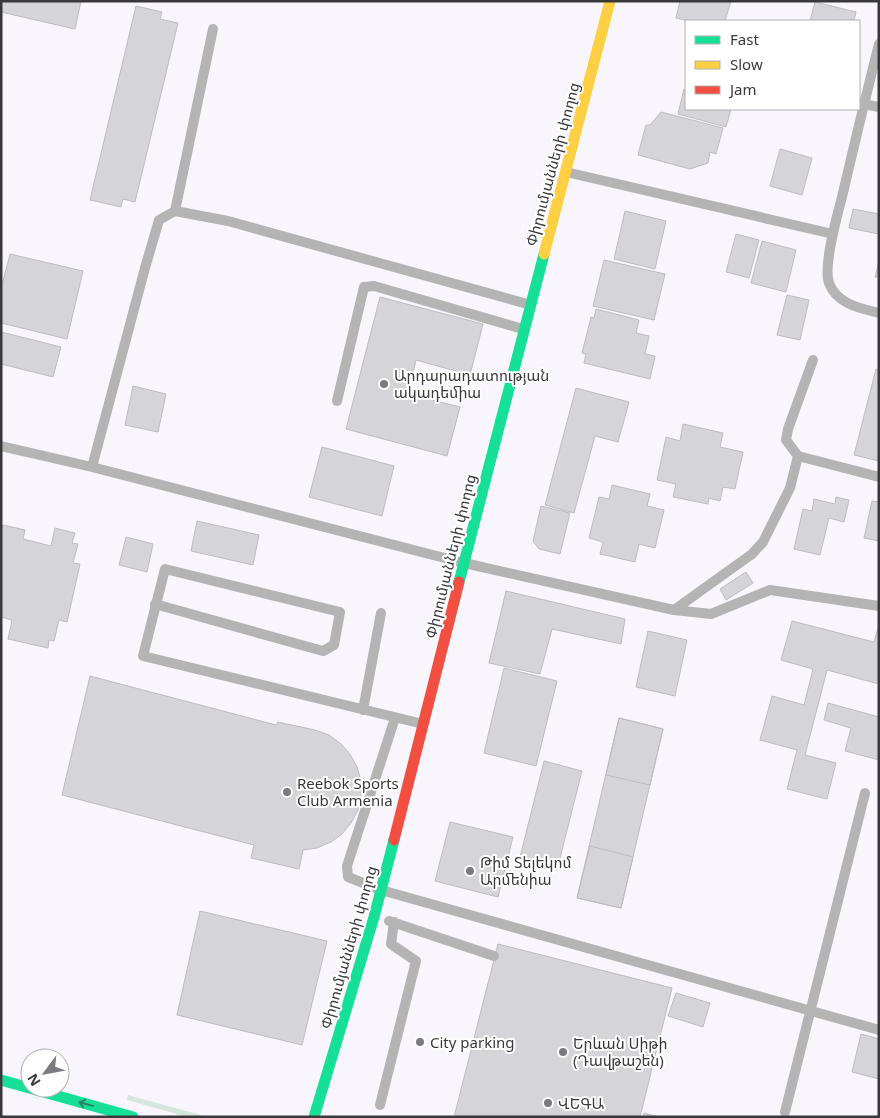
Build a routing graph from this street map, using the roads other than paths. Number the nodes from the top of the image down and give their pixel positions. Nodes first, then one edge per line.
1 (610, 1) edge
2 (213, 29) dead end
3 (879, 44) edge
4 (863, 104) junction
5 (879, 108) edge
6 (566, 172) junction
7 (174, 212) junction
8 (833, 234) junction
9 (531, 305) junction
10 (879, 313) edge
11 (524, 330) junction
12 (813, 360) dead end
13 (337, 401) dead end
14 (1, 446) edge
15 (798, 456) junction
16 (92, 467) junction
17 (879, 477) edge
18 (464, 563) junction
19 (155, 604) junction
20 (879, 606) edge
21 (674, 610) junction
22 (381, 612) dead end
23 (363, 710) junction
24 (395, 718) junction
25 (423, 724) junction
26 (865, 793) dead end
27 (381, 890) junction
28 (374, 917) junction
29 (394, 922) junction
30 (494, 956) dead end
31 (811, 1010) junction
32 (879, 1030) edge
33 (1, 1080) edge
34 (380, 1105) dead end
35 (786, 1112) dead end
36 (133, 1117) edge
37 (314, 1117) edge

1 - 6 street, Փիրումյանների փողոց
2 - 7 lane
3 - 4 lane
4 - 5 lane
4 - 8 lane
6 - 8 lane
6 - 9 street, Փիրումյանների փողոց
7 - 9 lane
7 - 16 lane
8 - 10 lane
9 - 11 street, Փիրումյանների փողոց
11 - 13 lane
11 - 18 street, Փիրումյանների փողոց
12 - 15 lane
14 - 16 lane
15 - 17 lane
15 - 21 lane
16 - 18 lane
18 - 21 lane
18 - 25 street, Փիրումյանների փողոց
19 - 19 lane
19 - 23 lane
20 - 21 lane
22 - 23 lane
23 - 24 lane
24 - 25 lane
24 - 27 lane
25 - 27 street, Փիրումյանների փողոց
26 - 31 lane
27 - 28 street, Փիրումյանների փողոց
27 - 31 lane
28 - 29 lane
28 - 37 street, Փիրումյանների փողոց
29 - 30 lane
29 - 34 lane
31 - 32 lane
31 - 35 lane
36 -> 33 street

